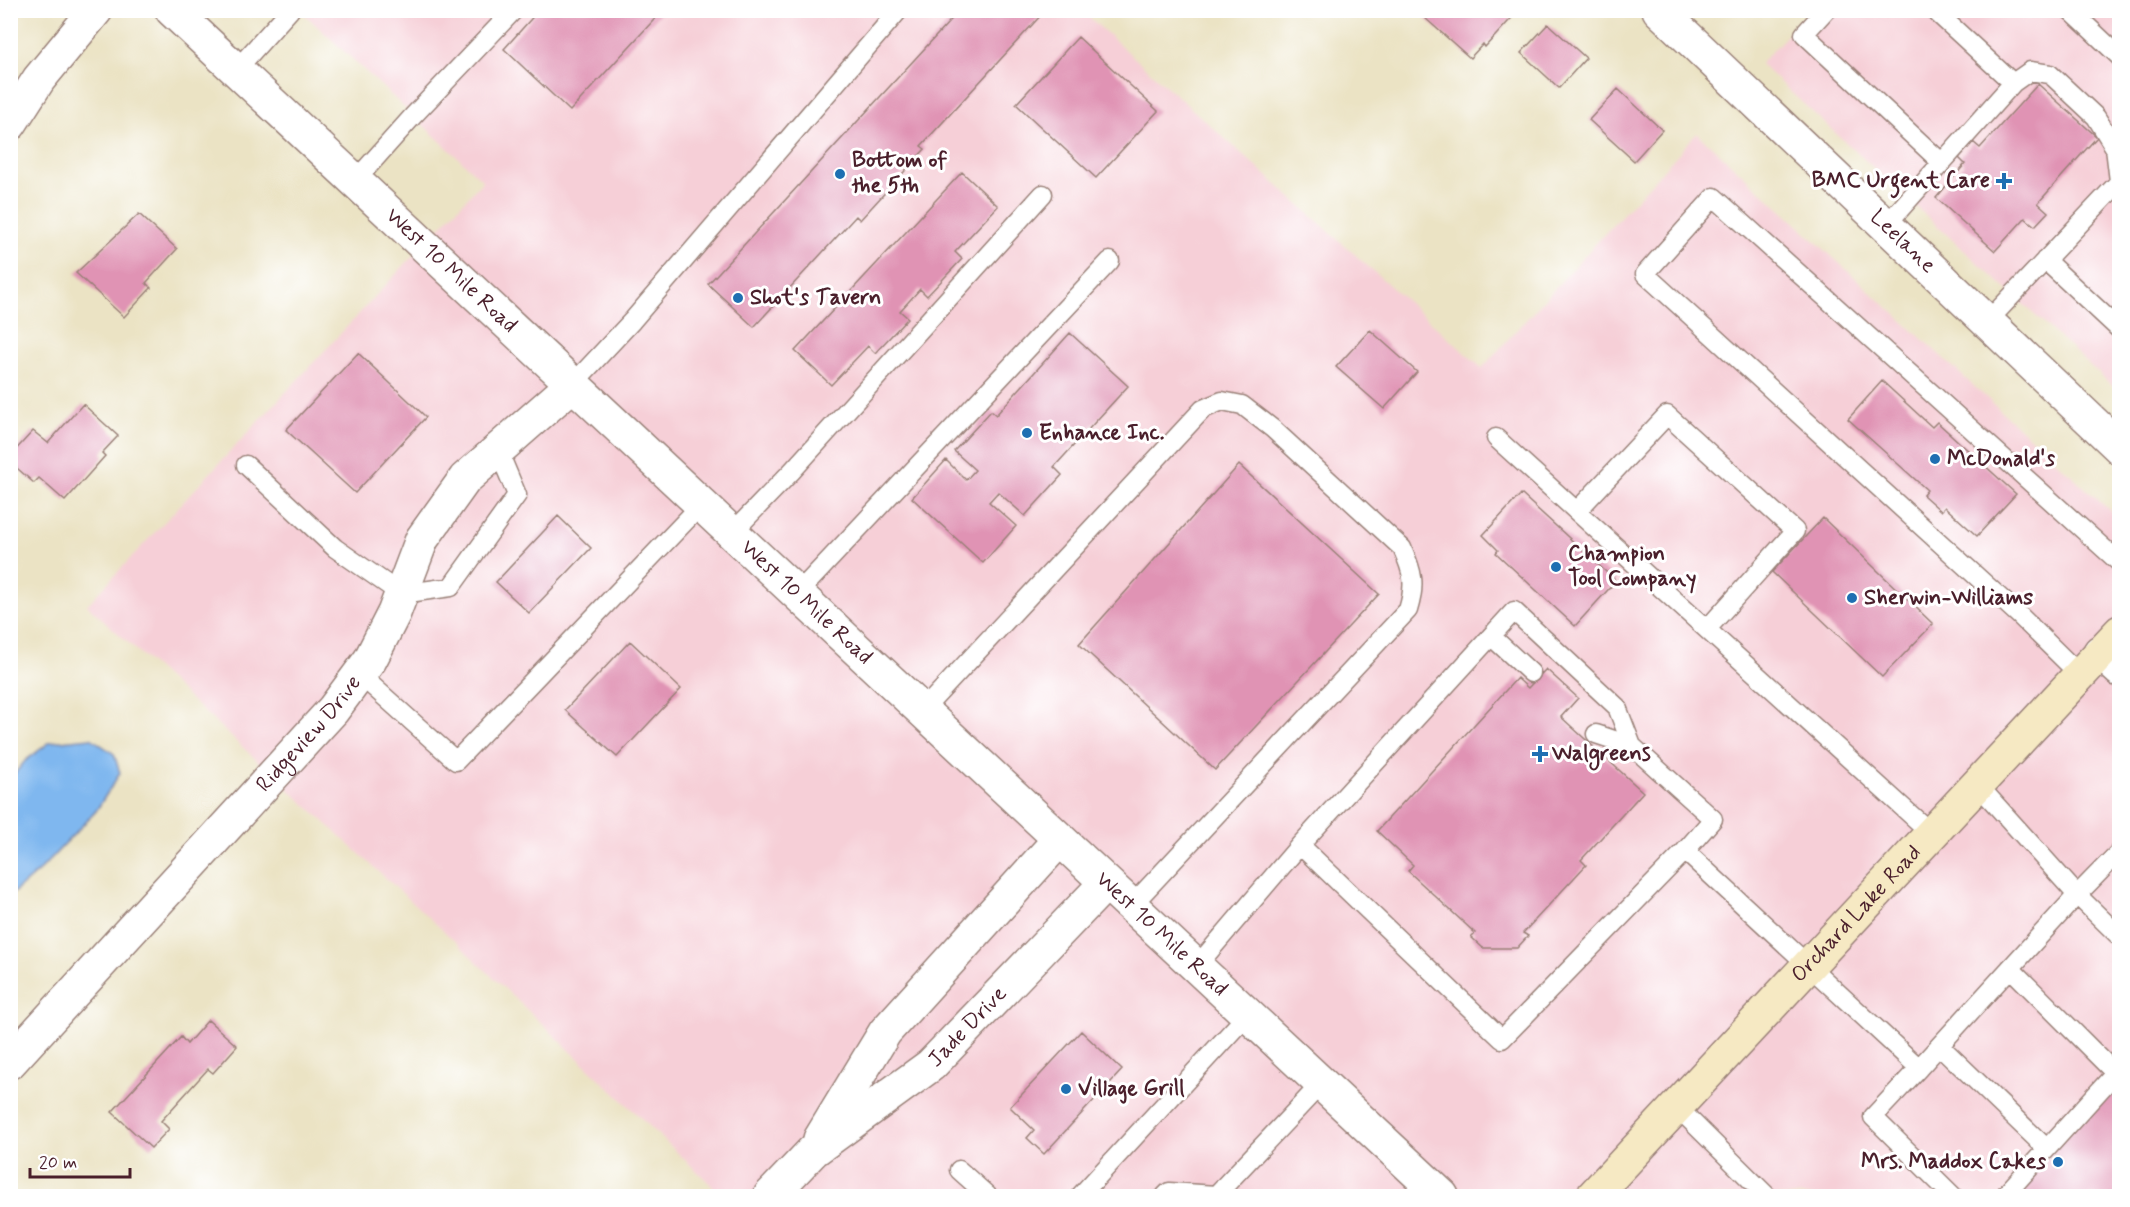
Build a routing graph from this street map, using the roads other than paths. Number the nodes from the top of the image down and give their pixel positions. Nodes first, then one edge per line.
1 (96, 10) edge
2 (172, 10) edge
3 (290, 10) edge
4 (514, 10) edge
5 (899, 10) edge
6 (1659, 10) edge
7 (1826, 10) edge
8 (1934, 10) edge
9 (2070, 10) edge
10 (2120, 57) edge
11 (236, 70) junction
12 (2013, 83) junction
13 (10, 124) edge
14 (1941, 162) junction
15 (355, 181) junction
16 (2119, 181) edge
17 (1043, 194) dead end
18 (1886, 225) junction
19 (2045, 260) junction
20 (1110, 261) dead end
21 (1987, 322) junction
22 (2120, 330) edge
23 (573, 384) junction
24 (1496, 438) dead end
25 (2120, 448) edge
26 (498, 450) junction
27 (246, 465) dead end
28 (702, 505) junction
29 (1577, 510) junction
30 (732, 533) junction
31 (2120, 563) edge
32 (401, 594) junction
33 (797, 594) junction
34 (1707, 629) junction
35 (1491, 636) junction
36 (2105, 657) edge
37 (358, 672) junction
38 (1531, 673) dead end
39 (922, 711) junction
40 (1596, 734) dead end
41 (1632, 746) junction
42 (1977, 784) junction
43 (1931, 833) junction
44 (1059, 840) junction
45 (1300, 845) junction
46 (1685, 850) junction
47 (2120, 851) edge
48 (1106, 883) junction
49 (2077, 895) junction
50 (1131, 906) junction
51 (2120, 937) edge
52 (1809, 963) junction
53 (1196, 967) junction
54 (2010, 968) junction
55 (1246, 1014) junction
56 (1940, 1046) junction
57 (10, 1062) edge
58 (1919, 1068) junction
59 (2117, 1070) edge
60 (1320, 1085) junction
61 (1676, 1106) junction
62 (2046, 1148) junction
63 (813, 1151) junction
64 (959, 1170) dead end
65 (1216, 1196) edge
66 (770, 1197) edge
67 (988, 1197) edge
68 (1080, 1197) edge
69 (1165, 1197) edge
70 (1442, 1197) edge
71 (1593, 1197) edge
72 (1767, 1197) edge
73 (1953, 1197) edge
74 (2004, 1197) edge

1 - 13 street
2 - 11 street, West 10 Mile Road
3 - 11 lane
4 - 15 lane
5 - 23 lane
6 - 18 street, Leelane
7 - 14 lane
8 - 12 lane
9 - 10 lane
11 - 15 street, West 10 Mile Road
12 - 14 lane
12 - 16 lane
14 - 18 lane
15 - 23 street, West 10 Mile Road
16 - 19 lane
17 - 30 lane
18 - 21 street, Leelane
19 - 21 lane
19 - 22 lane
20 - 33 lane
21 - 25 street, Leelane
23 - 26 street, Ridgeview Drive
23 - 28 street, West 10 Mile Road
24 - 29 lane
26 - 32 street, Ridgeview Drive
26 - 32 lane
27 - 32 lane
28 - 30 street, West 10 Mile Road
28 - 37 lane
29 - 34 lane
29 - 34 lane
30 - 33 street, West 10 Mile Road
31 - 36 lane
32 - 37 street, Ridgeview Drive
33 - 39 street, West 10 Mile Road
34 - 43 lane
35 - 38 lane
35 - 41 lane
35 - 45 lane
36 - 42 main road, Orchard Lake Road
37 - 57 street, Ridgeview Drive
39 - 44 street, West 10 Mile Road
39 - 50 lane
40 - 41 lane
41 - 46 lane
42 - 43 main road, Orchard Lake Road
42 - 49 lane
43 - 52 main road, Orchard Lake Road
44 - 48 street, West 10 Mile Road
44 - 63 street, Jade Drive
45 - 46 lane
45 - 53 lane
46 - 52 lane
47 - 49 lane
48 - 50 street, West 10 Mile Road
48 - 63 street, Jade Drive
49 - 51 lane
49 - 54 lane
50 - 53 street, West 10 Mile Road
52 - 58 lane
52 - 61 main road, Orchard Lake Road
53 - 55 street, West 10 Mile Road
54 - 56 lane
54 - 59 lane
55 - 60 street, West 10 Mile Road
55 - 68 lane
56 - 58 lane
56 - 62 lane
58 - 73 lane
59 - 62 lane
60 - 65 lane
60 - 70 street, West 10 Mile Road
61 - 71 main road, Orchard Lake Road
61 - 72 lane
62 - 74 lane
63 - 66 street, Jade Drive
64 - 67 lane
65 - 69 lane

